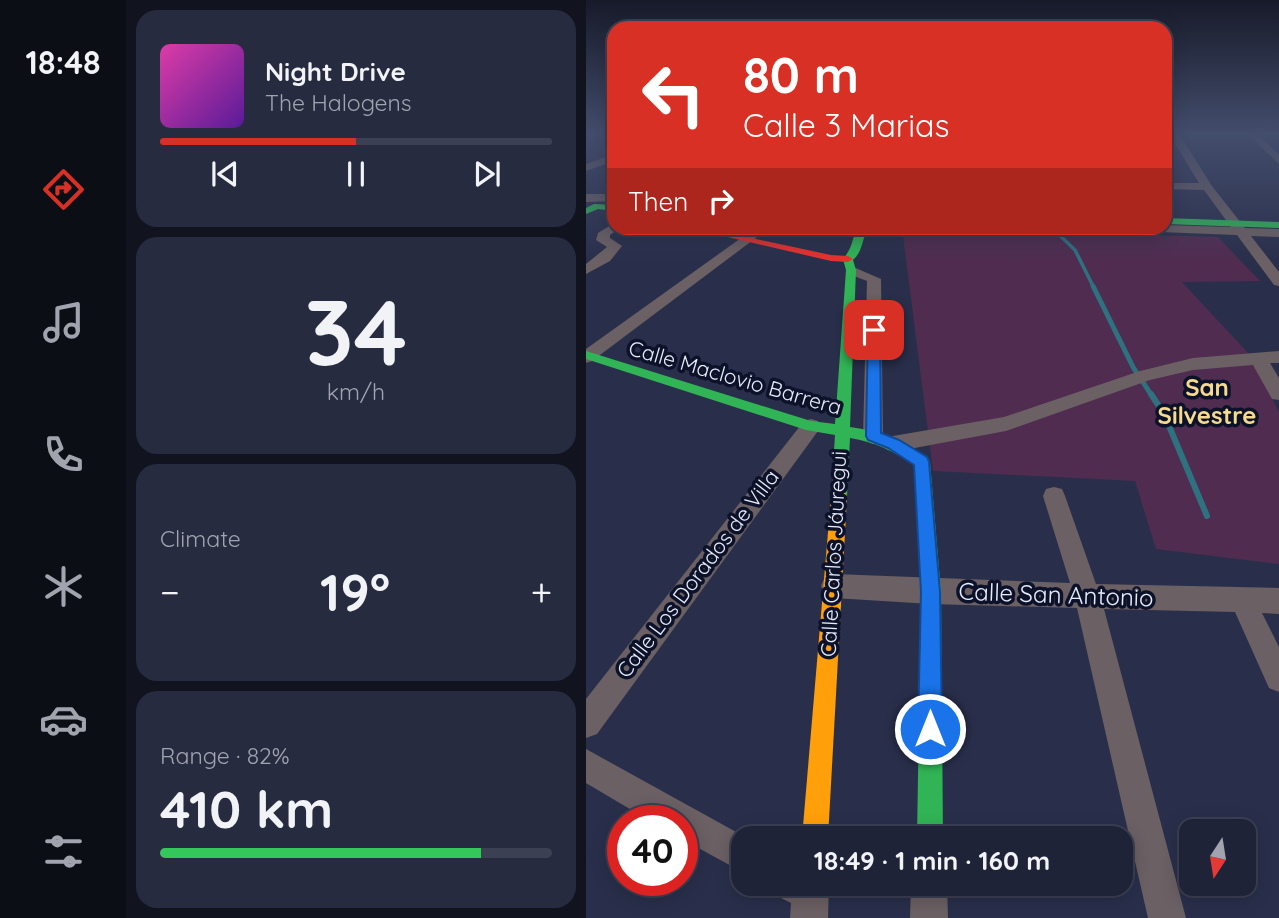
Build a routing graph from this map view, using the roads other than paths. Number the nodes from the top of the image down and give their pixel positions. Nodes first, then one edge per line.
1 (1197, 175) edge
2 (1172, 186) edge
3 (1207, 187) junction
4 (1172, 222) edge
5 (1279, 225) edge
6 (1239, 227) junction
7 (1172, 228) edge
8 (607, 231) edge
9 (1279, 233) edge
10 (728, 235) edge
11 (754, 235) edge
12 (860, 235) edge
13 (747, 240) junction
14 (849, 265) junction
15 (586, 270) edge
16 (1279, 282) edge
17 (587, 356) edge
18 (1279, 357) edge
19 (1259, 360) junction
20 (1279, 394) edge
21 (811, 426) junction
22 (841, 431) junction
23 (873, 436) junction
24 (893, 444) junction
25 (1054, 496) dead end
26 (834, 586) junction
27 (931, 592) junction
28 (1087, 596) junction
29 (1243, 601) junction
30 (1279, 601) edge
31 (1279, 678) edge
32 (586, 723) edge
33 (586, 765) edge
34 (816, 826) edge
35 (930, 826) edge
36 (731, 849) edge
37 (929, 896) edge
38 (929, 918) edge
39 (1167, 918) edge

1 - 3 street
2 - 3 street
3 - 6 street
4 - 6 street
5 - 6 street
6 - 7 street
6 - 9 street
6 - 16 street
8 - 15 street
10 - 13 street
11 - 13 street
12 - 14 street, Calle Carlos Jáuregui
13 - 14 street
13 - 17 street
14 - 22 street, Calle Carlos Jáuregui
14 - 23 street, Calle Carlos Jáuregui
17 - 21 street, Calle Maclovio Barrera
18 - 19 street
19 - 20 street
19 - 24 street
21 - 22 street, Calle Maclovio Barrera
21 - 32 street, Calle Los Dorados de Villa
22 - 23 street, Calle Maclovio Barrera
22 - 26 street, Calle Carlos Jáuregui
23 - 24 street, Calle Maclovio Barrera
24 - 27 street, Calle Maclovio Barrera
25 - 28 street
26 - 27 street, Calle San Antonio
26 - 34 street, Calle Carlos Jáuregui
27 - 28 street, Calle San Antonio
27 - 35 street
28 - 29 street, Calle San Antonio
28 - 39 street
29 - 30 street, Calle San Antonio
29 - 31 street
33 - 36 street
37 - 38 street

